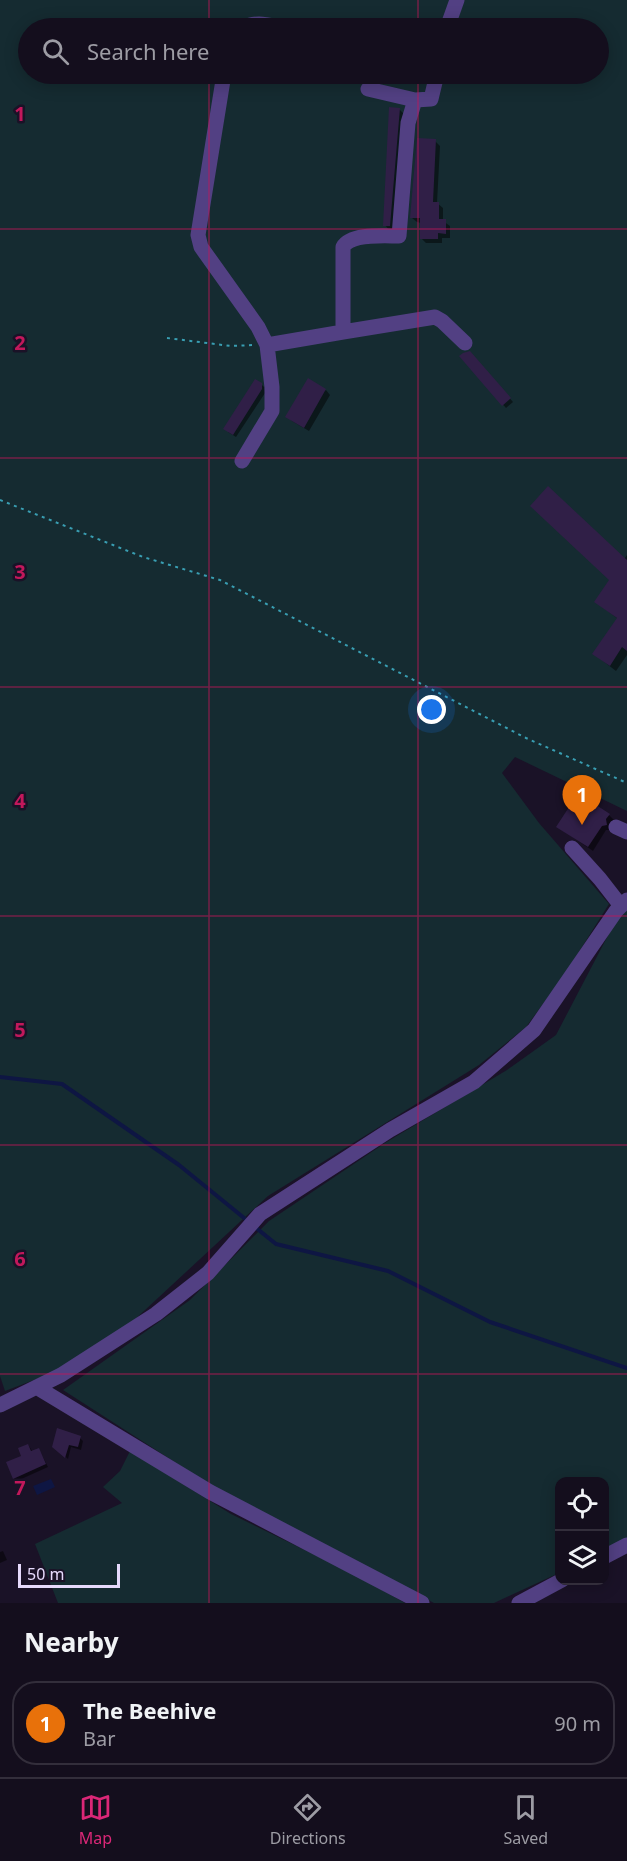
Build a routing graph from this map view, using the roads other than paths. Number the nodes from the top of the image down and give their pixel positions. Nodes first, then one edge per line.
1 (457, 0) edge
2 (451, 18) edge
3 (222, 84) edge
4 (435, 84) edge
5 (368, 89) dead end
6 (415, 100) junction
7 (343, 332) junction
8 (465, 343) dead end
9 (267, 345) junction
10 (242, 461) dead end
11 (573, 848) dead end
12 (624, 903) edge
13 (38, 1388) junction
14 (0, 1405) edge
15 (627, 1545) edge
16 (609, 1554) edge
17 (555, 1584) edge
18 (422, 1603) edge
19 (519, 1603) edge

1 - 2 street
3 - 9 street
4 - 6 street
5 - 6 street
6 - 7 street
7 - 8 street
7 - 9 street
9 - 10 street
11 - 12 street
12 - 13 street
13 - 14 street
13 - 18 street
15 - 16 street
17 - 19 street

